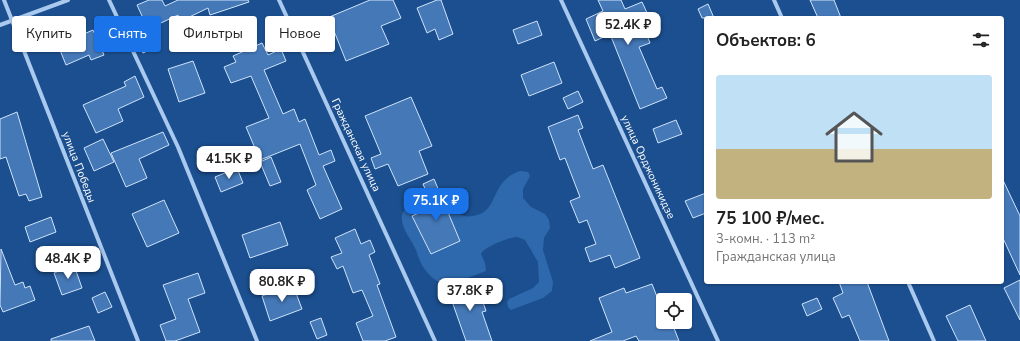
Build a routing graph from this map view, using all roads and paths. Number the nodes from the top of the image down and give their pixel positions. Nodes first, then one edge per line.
1 (4, 0) edge
2 (68, 0) edge
3 (109, 0) edge
4 (279, 0) edge
5 (561, 0) edge
6 (774, 0) edge
7 (23, 16) edge
8 (781, 16) edge
9 (12, 20) joint
10 (0, 25) edge
11 (25, 52) edge
12 (909, 284) edge
13 (138, 341) edge
14 (257, 341) edge
15 (435, 341) edge
16 (718, 341) edge
17 (934, 341) edge

1 - 9 street, улица Победы
2 - 7 street
3 - 14 street
4 - 15 street, Гражданская улица
5 - 16 street, улица Орджоникидзе
6 - 8 street
9 - 10 street
11 - 13 street, улица Победы
12 - 17 street

